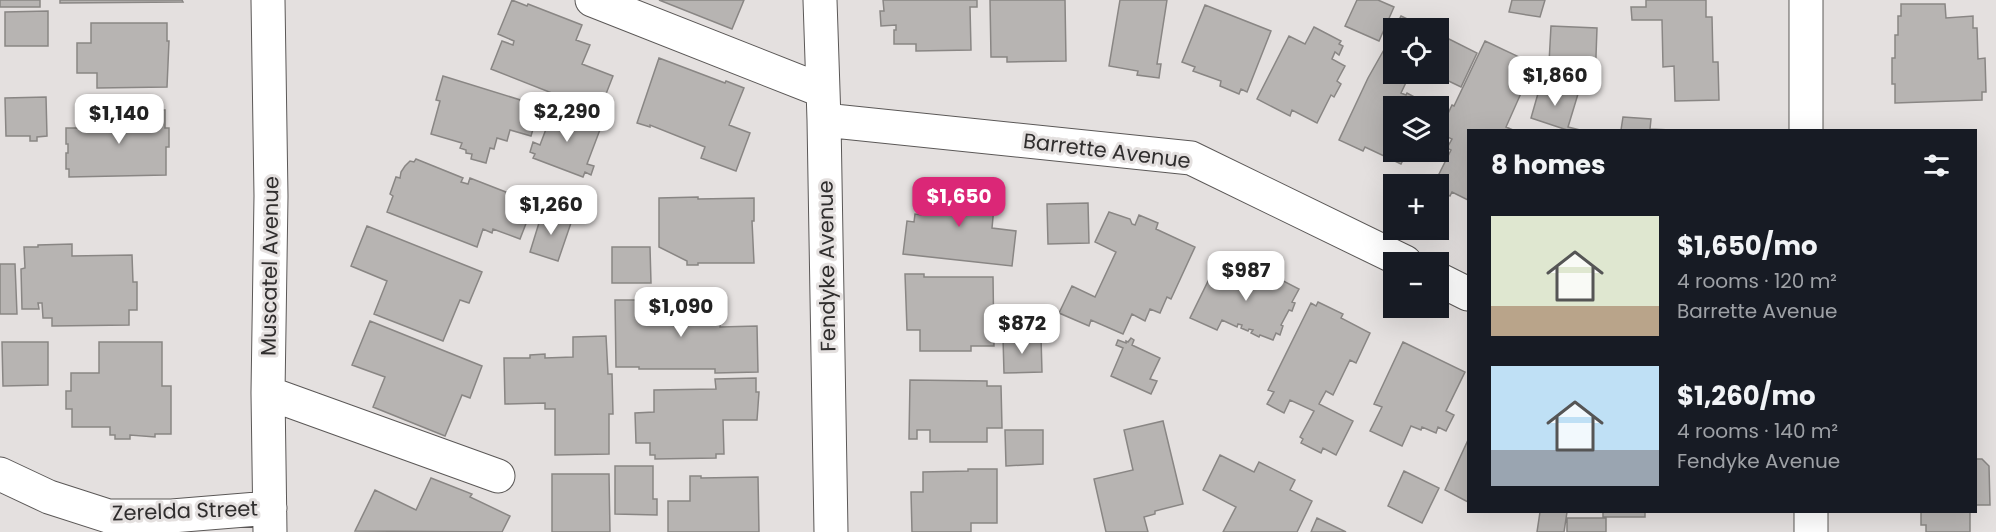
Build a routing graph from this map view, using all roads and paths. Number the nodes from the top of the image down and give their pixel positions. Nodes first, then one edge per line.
1 (268, 0) edge
2 (592, 0) edge
3 (820, 0) edge
4 (1806, 0) edge
5 (824, 105) junction
6 (1806, 129) edge
7 (1384, 252) edge
8 (1449, 284) edge
9 (1467, 294) edge
10 (268, 393) junction
11 (0, 474) edge
12 (498, 476) dead end
13 (1811, 513) edge
14 (270, 520) edge
15 (831, 532) edge
16 (1812, 532) edge

1 - 10 street, Muscatel Avenue
2 - 5 street, Barrette Avenue
3 - 5 street, Fendyke Avenue
4 - 6 street
5 - 7 street, Barrette Avenue
5 - 15 street, Fendyke Avenue
8 - 9 street
10 - 12 street
10 - 14 street, Muscatel Avenue
11 - 14 street, Zerelda Street
13 - 16 street

